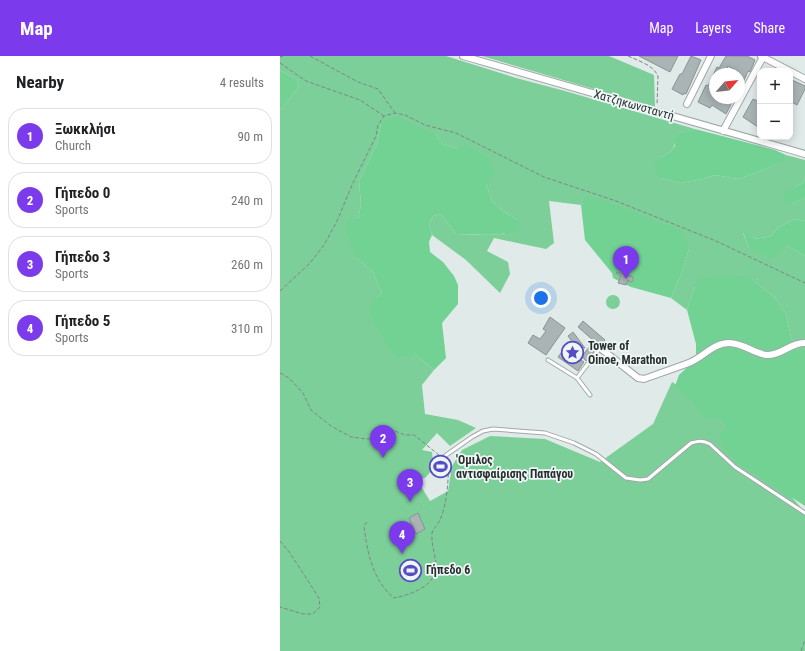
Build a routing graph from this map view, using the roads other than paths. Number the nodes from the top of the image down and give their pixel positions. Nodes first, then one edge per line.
1 (463, 56) edge
2 (711, 56) edge
3 (762, 56) edge
4 (805, 79) edge
5 (687, 104) dead end
6 (723, 131) junction
7 (805, 154) edge
8 (805, 343) edge
9 (600, 348) joint
10 (548, 360) dead end
11 (577, 378) junction
12 (590, 395) dead end
13 (442, 458) road end
14 (805, 513) edge

1 - 6 street, Χατζηκωνσταντή
2 - 5 street
3 - 4 street
3 - 6 street
6 - 7 street, Χατζηκωνσταντή
8 - 9 street
9 - 11 lane
10 - 11 lane
11 - 12 lane
13 - 14 lane

